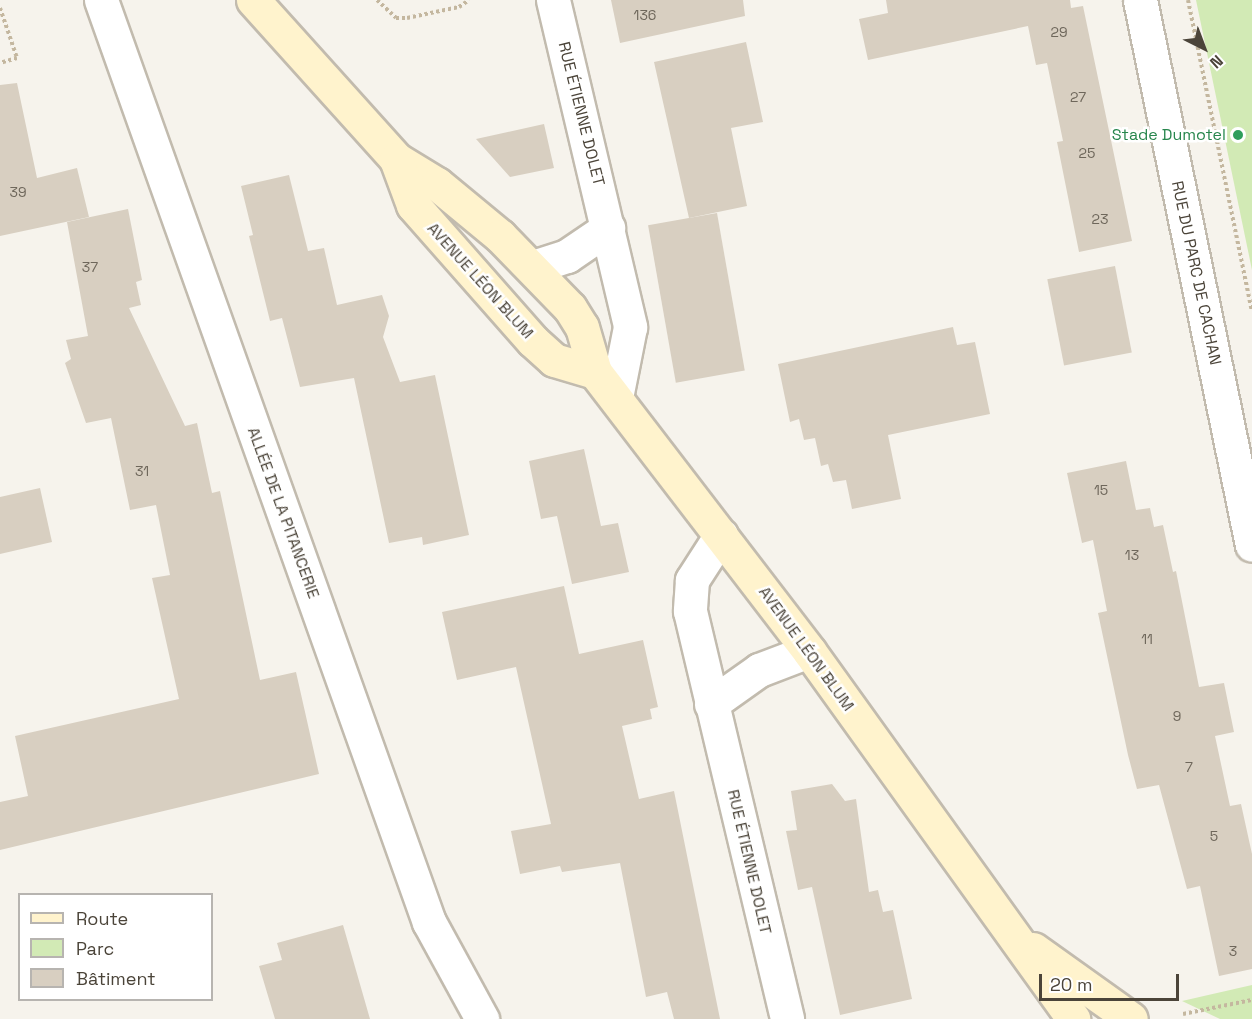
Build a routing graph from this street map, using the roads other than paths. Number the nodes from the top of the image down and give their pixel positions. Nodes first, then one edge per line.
1 (101, 0) edge
2 (253, 0) edge
3 (553, 0) edge
4 (1140, 0) edge
5 (396, 159) junction
6 (608, 228) junction
7 (533, 267) junction
8 (595, 372) junction
9 (616, 398) junction
10 (721, 535) junction
11 (1252, 545) edge
12 (808, 651) junction
13 (711, 704) junction
14 (1010, 932) junction
15 (482, 1019) edge
16 (787, 1019) edge
17 (1073, 1019) edge
18 (1131, 1019) edge

1 - 15 street, ALLÉE DE LA PITANCERIE
2 - 5 main road, AVENUE LÉON BLUM
3 - 6 street, RUE ÉTIENNE DOLET
4 - 11 street, RUE DU PARC DE CACHAN
5 - 7 main road, AVENUE LÉON BLUM
5 - 8 main road, AVENUE LÉON BLUM
6 - 7 street
6 - 9 street, RUE ÉTIENNE DOLET
7 - 8 main road, AVENUE LÉON BLUM
8 - 9 main road, AVENUE LÉON BLUM
9 - 10 main road, AVENUE LÉON BLUM
10 - 12 main road, AVENUE LÉON BLUM
10 - 13 street, RUE ÉTIENNE DOLET
12 - 13 street
12 - 14 main road, AVENUE LÉON BLUM
13 - 16 street, RUE ÉTIENNE DOLET
14 - 17 main road, AVENUE LÉON BLUM
14 - 18 main road, AVENUE LÉON BLUM

